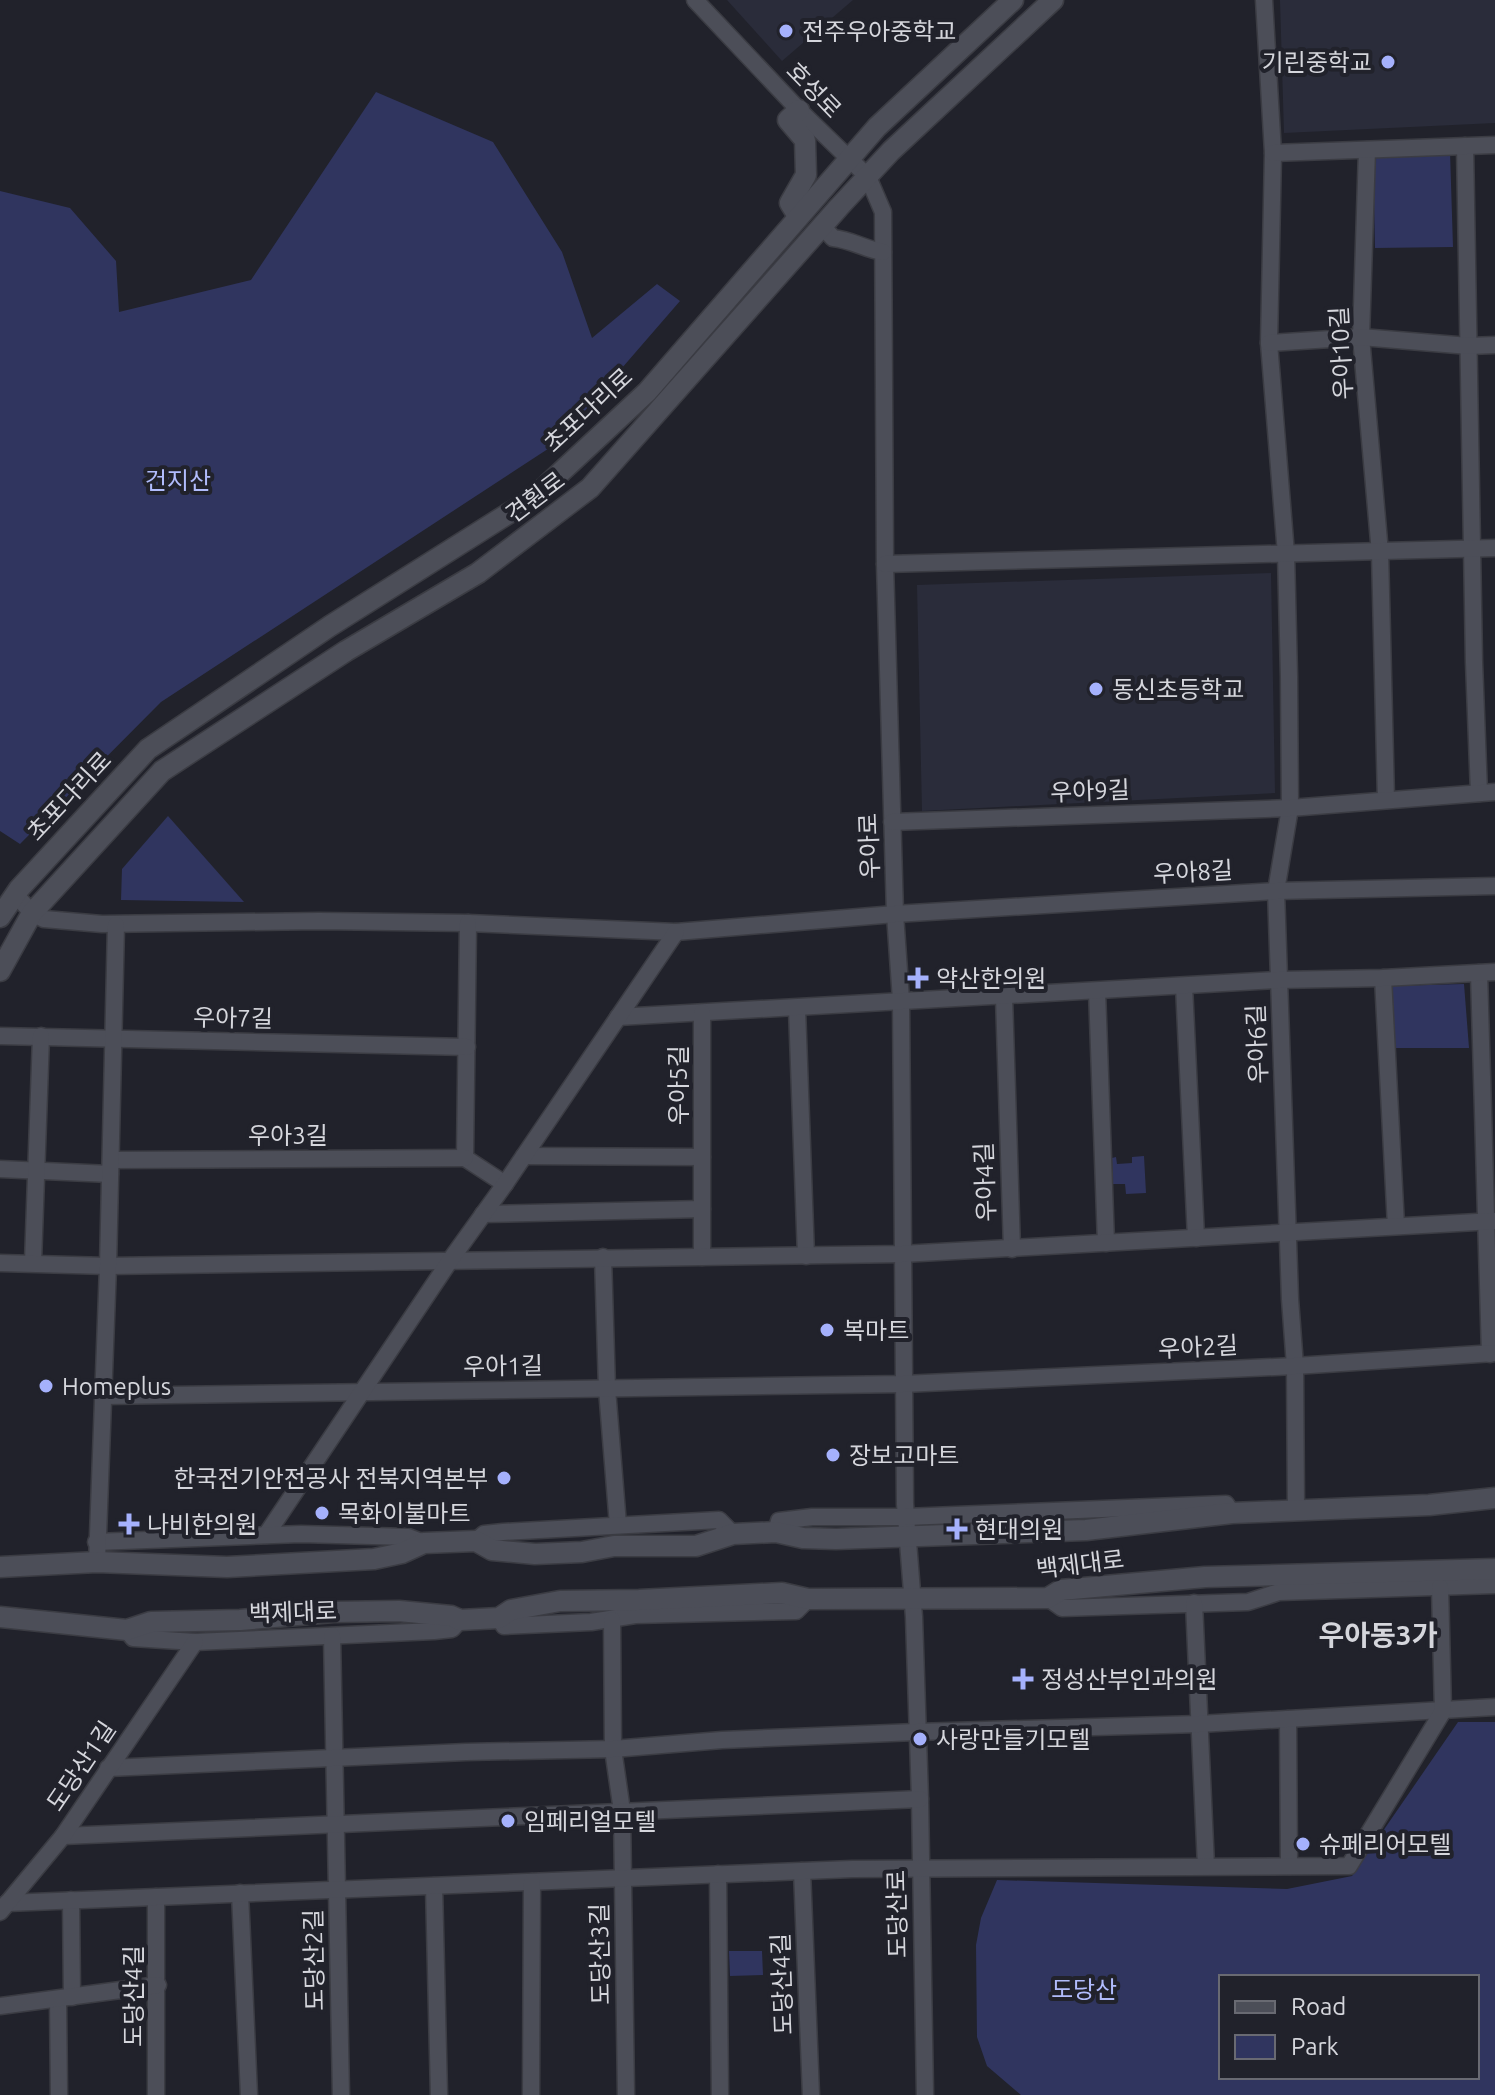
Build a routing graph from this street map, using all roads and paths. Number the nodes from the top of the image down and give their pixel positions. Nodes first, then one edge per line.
1 (695, 0) edge
2 (1013, 0) edge
3 (1053, 0) edge
4 (1264, 0) edge
5 (799, 110) junction
6 (1495, 145) edge
7 (1465, 146) junction
8 (1367, 150) junction
9 (1273, 153) junction
10 (848, 159) junction
11 (868, 177) junction
12 (798, 216) junction
13 (822, 226) junction
14 (883, 252) junction
15 (1361, 337) junction
16 (1269, 343) junction
17 (1495, 345) edge
18 (1469, 346) junction
19 (1495, 548) edge
20 (1472, 549) junction
21 (1380, 553) junction
22 (1286, 554) junction
23 (885, 564) junction
24 (1487, 792) edge
25 (1386, 800) junction
26 (1290, 808) junction
27 (892, 822) junction
28 (1495, 886) edge
29 (1276, 891) junction
30 (15, 894) junction
31 (32, 913) junction
32 (895, 914) junction
33 (0, 917) edge
34 (468, 923) junction
35 (116, 925) junction
36 (676, 932) junction
37 (0, 971) edge
38 (1487, 972) edge
39 (1383, 978) junction
40 (1278, 980) junction
41 (1184, 986) junction
42 (1097, 991) junction
43 (1004, 997) junction
44 (901, 1000) junction
45 (797, 1009) junction
46 (702, 1013) junction
47 (618, 1017) junction
48 (0, 1036) edge
49 (41, 1036) junction
50 (113, 1040) junction
51 (467, 1047) junction
52 (524, 1156) junction
53 (702, 1157) junction
54 (465, 1158) junction
55 (111, 1167) junction
56 (0, 1169) edge
57 (36, 1170) junction
58 (505, 1184) junction
59 (702, 1209) junction
60 (483, 1214) junction
61 (1491, 1221) edge
62 (1396, 1226) junction
63 (1288, 1233) junction
64 (1196, 1238) junction
65 (1106, 1243) junction
66 (1012, 1249) junction
67 (902, 1254) junction
68 (806, 1256) junction
69 (603, 1257) junction
70 (702, 1257) junction
71 (451, 1259) junction
72 (33, 1262) junction
73 (0, 1263) edge
74 (108, 1266) junction
75 (1493, 1354) edge
76 (1295, 1366) junction
77 (903, 1384) junction
78 (607, 1389) junction
79 (364, 1392) junction
80 (104, 1396) junction
81 (1495, 1498) edge
82 (1296, 1511) junction
83 (618, 1525) junction
84 (906, 1527) junction
85 (733, 1534) junction
86 (266, 1535) junction
87 (476, 1541) junction
88 (424, 1543) junction
89 (96, 1552) junction
90 (0, 1567) edge
91 (1495, 1571) edge
92 (1306, 1575) junction
93 (1486, 1586) edge
94 (1440, 1587) junction
95 (1334, 1590) junction
96 (1279, 1592) junction
97 (1048, 1598) junction
98 (808, 1599) junction
99 (912, 1599) junction
100 (1194, 1603) junction
101 (0, 1617) edge
102 (499, 1618) junction
103 (460, 1620) junction
104 (612, 1620) junction
105 (127, 1630) junction
106 (332, 1636) junction
107 (195, 1642) junction
108 (1495, 1707) edge
109 (1443, 1711) junction
110 (1288, 1719) junction
111 (1199, 1724) junction
112 (916, 1732) junction
113 (613, 1749) junction
114 (335, 1758) junction
115 (108, 1768) junction
116 (920, 1799) junction
117 (622, 1811) junction
118 (336, 1824) junction
119 (63, 1836) junction
120 (1206, 1866) junction
121 (1289, 1866) junction
122 (921, 1868) junction
123 (802, 1871) junction
124 (718, 1874) junction
125 (623, 1878) junction
126 (532, 1882) junction
127 (434, 1886) junction
128 (337, 1890) junction
129 (240, 1893) junction
130 (156, 1897) junction
131 (71, 1900) junction
132 (4, 1907) edge
133 (158, 1985) junction
134 (65, 1998) junction
135 (0, 2006) edge
136 (59, 2095) edge
137 (156, 2095) edge
138 (249, 2095) edge
139 (341, 2095) edge
140 (439, 2095) edge
141 (531, 2095) edge
142 (626, 2095) edge
143 (720, 2095) edge
144 (811, 2095) edge
145 (925, 2095) edge

1 - 5 street, 호성로
2 - 10 street, 초포다리로
3 - 11 street, 견훤로
4 - 9 street
5 - 10 street, 호성로
5 - 12 street
6 - 7 street
7 - 8 street
7 - 18 street
8 - 9 street
8 - 15 street, 우아10길
9 - 16 street
10 - 11 street, 호성로
10 - 12 street, 초포다리로
11 - 13 street, 견훤로
11 - 14 street, 우아로
12 - 30 street, 초포다리로
13 - 14 street
13 - 31 street, 견훤로
14 - 23 street, 우아로
15 - 16 street
15 - 18 street
15 - 21 street, 우아10길
16 - 22 street
17 - 18 street
18 - 20 street
19 - 20 street
20 - 21 street
20 - 24 street, 우아9길
21 - 22 street
21 - 25 street, 우아10길
22 - 23 street
22 - 26 street
23 - 27 street, 우아로
24 - 25 street, 우아9길
25 - 26 street, 우아9길
26 - 27 street, 우아9길
26 - 29 street
27 - 32 street, 우아로
28 - 29 street, 우아8길
29 - 32 street, 우아8길
29 - 40 street
30 - 31 street
30 - 33 street, 초포다리로
31 - 35 street
31 - 37 street, 견훤로
32 - 36 street
32 - 44 street, 우아로
34 - 35 street
34 - 36 street
34 - 51 street
35 - 50 street
36 - 47 street
38 - 39 street, 우아6길
38 - 61 street, 우아6길
39 - 40 street, 우아6길
39 - 62 street
40 - 41 street, 우아6길
40 - 63 street, 우아6길
41 - 42 street, 우아6길
41 - 64 street
42 - 43 street, 우아6길
42 - 65 street
43 - 44 street, 우아6길
43 - 66 street, 우아4길
44 - 45 street, 우아5길
44 - 67 street, 우아로
45 - 46 street, 우아5길
45 - 68 street
46 - 47 street, 우아5길
46 - 53 street, 우아5길
47 - 52 street
48 - 49 street, 우아7길
49 - 50 street, 우아7길
49 - 57 street
50 - 51 street, 우아7길
50 - 55 street
51 - 54 street
52 - 53 street
52 - 58 street
53 - 59 street
54 - 55 street, 우아3길
54 - 58 street
55 - 57 street, 우아3길
55 - 74 street
56 - 57 street, 우아3길
57 - 72 street
58 - 60 street
59 - 60 street
59 - 70 street
60 - 71 street
61 - 62 street, 우아4길
61 - 75 street
62 - 63 street, 우아4길
63 - 64 street, 우아4길
63 - 76 street
64 - 65 street, 우아4길
65 - 66 street, 우아4길
66 - 67 street, 우아4길
67 - 68 street
67 - 77 street, 우아로
68 - 70 street
69 - 70 street
69 - 71 street
69 - 78 street
71 - 74 street
71 - 79 street
72 - 73 street
72 - 74 street
74 - 80 street
75 - 76 street, 우아2길
76 - 77 street, 우아2길
76 - 82 street
77 - 78 street, 우아1길
77 - 84 street, 우아로
78 - 79 street, 우아1길
78 - 83 street
79 - 80 street, 우아1길
79 - 86 street
80 - 89 street
81 - 82 street, 백제대로
82 - 84 street, 백제대로
83 - 85 street, 백제대로
83 - 87 street, 백제대로
84 - 85 street, 백제대로
84 - 99 street, 우아로
85 - 87 street, 백제대로
86 - 88 street, 백제대로
86 - 89 street, 백제대로
87 - 88 street, 백제대로
88 - 89 street, 백제대로
89 - 90 street, 백제대로
91 - 92 street, 백제대로
91 - 93 street
92 - 95 street
92 - 96 street
92 - 97 street, 백제대로
93 - 94 street
94 - 95 street
94 - 109 street
95 - 96 street
96 - 100 street
97 - 99 street, 백제대로
97 - 100 street
98 - 99 street, 백제대로
98 - 102 street, 백제대로
98 - 104 street, 백제대로
99 - 112 street, 도당산로
100 - 111 street
101 - 105 street, 백제대로
102 - 103 street, 백제대로
102 - 104 street, 백제대로
103 - 105 street, 백제대로
103 - 106 street, 백제대로
104 - 113 street, 도당산3길
105 - 107 street, 백제대로
106 - 107 street, 백제대로
106 - 114 street, 도당산2길
107 - 115 street, 도당산1길
108 - 109 street
109 - 110 street
109 - 121 street
110 - 111 street
110 - 121 street
111 - 112 street
111 - 120 street
112 - 113 street
112 - 116 street, 도당산로
113 - 114 street
113 - 117 street, 도당산3길
114 - 115 street
114 - 118 street, 도당산2길
115 - 119 street, 도당산1길
116 - 117 street
116 - 122 street, 도당산로
117 - 118 street
117 - 125 street, 도당산3길
118 - 119 street
118 - 128 street, 도당산2길
119 - 132 street, 도당산1길
120 - 121 street
120 - 122 street
122 - 123 street
122 - 145 street, 도당산로
123 - 124 street
123 - 144 street, 도당산4길
124 - 125 street
124 - 143 street
125 - 126 street
125 - 142 street, 도당산3길
126 - 127 street
126 - 141 street
127 - 128 street
127 - 140 street
128 - 129 street
128 - 139 street, 도당산2길
129 - 130 street
129 - 138 street
130 - 131 street
130 - 133 street, 도당산4길
131 - 132 street
131 - 134 street
133 - 134 street
133 - 137 street, 도당산4길
134 - 135 street
134 - 136 street

